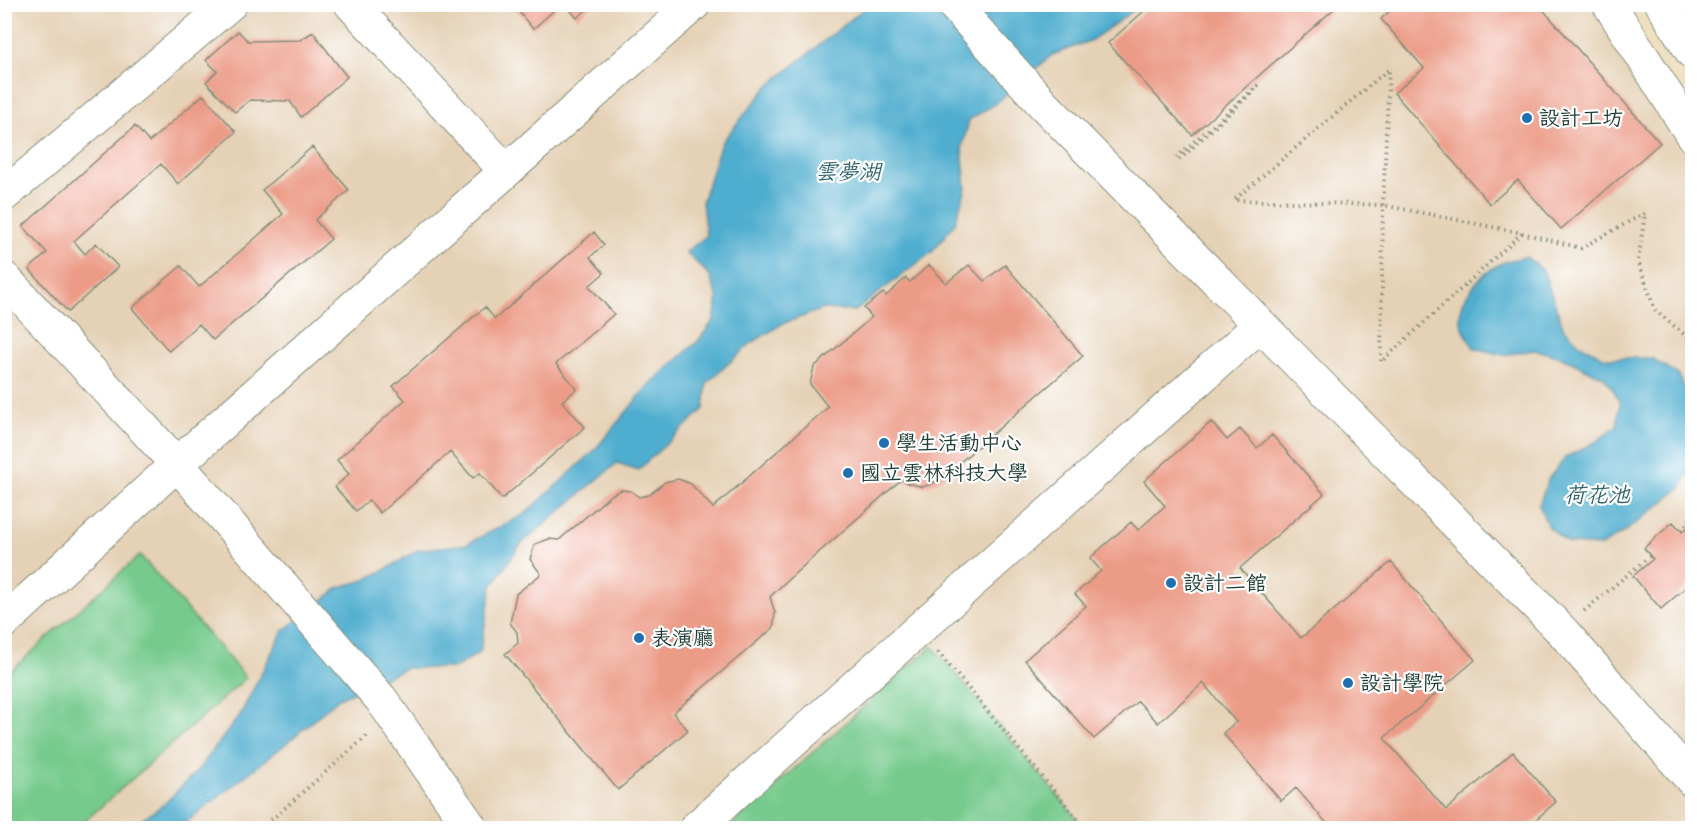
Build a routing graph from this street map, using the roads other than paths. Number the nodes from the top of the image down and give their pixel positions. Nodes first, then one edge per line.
1 (230, 4) edge
2 (351, 4) edge
3 (694, 4) edge
4 (953, 4) edge
5 (1609, 4) edge
6 (1662, 4) edge
7 (1692, 52) edge
8 (1692, 135) edge
9 (506, 171) junction
10 (4, 195) edge
11 (4, 278) edge
12 (1260, 325) junction
13 (177, 464) junction
14 (4, 622) edge
15 (1692, 780) edge
16 (471, 828) edge
17 (696, 828) edge

1 - 10 street
2 - 9 street
3 - 9 street
4 - 12 street
5 - 8 street
6 - 7 street
9 - 13 street
11 - 13 street
12 - 15 street
12 - 17 street
13 - 14 street
13 - 16 street

